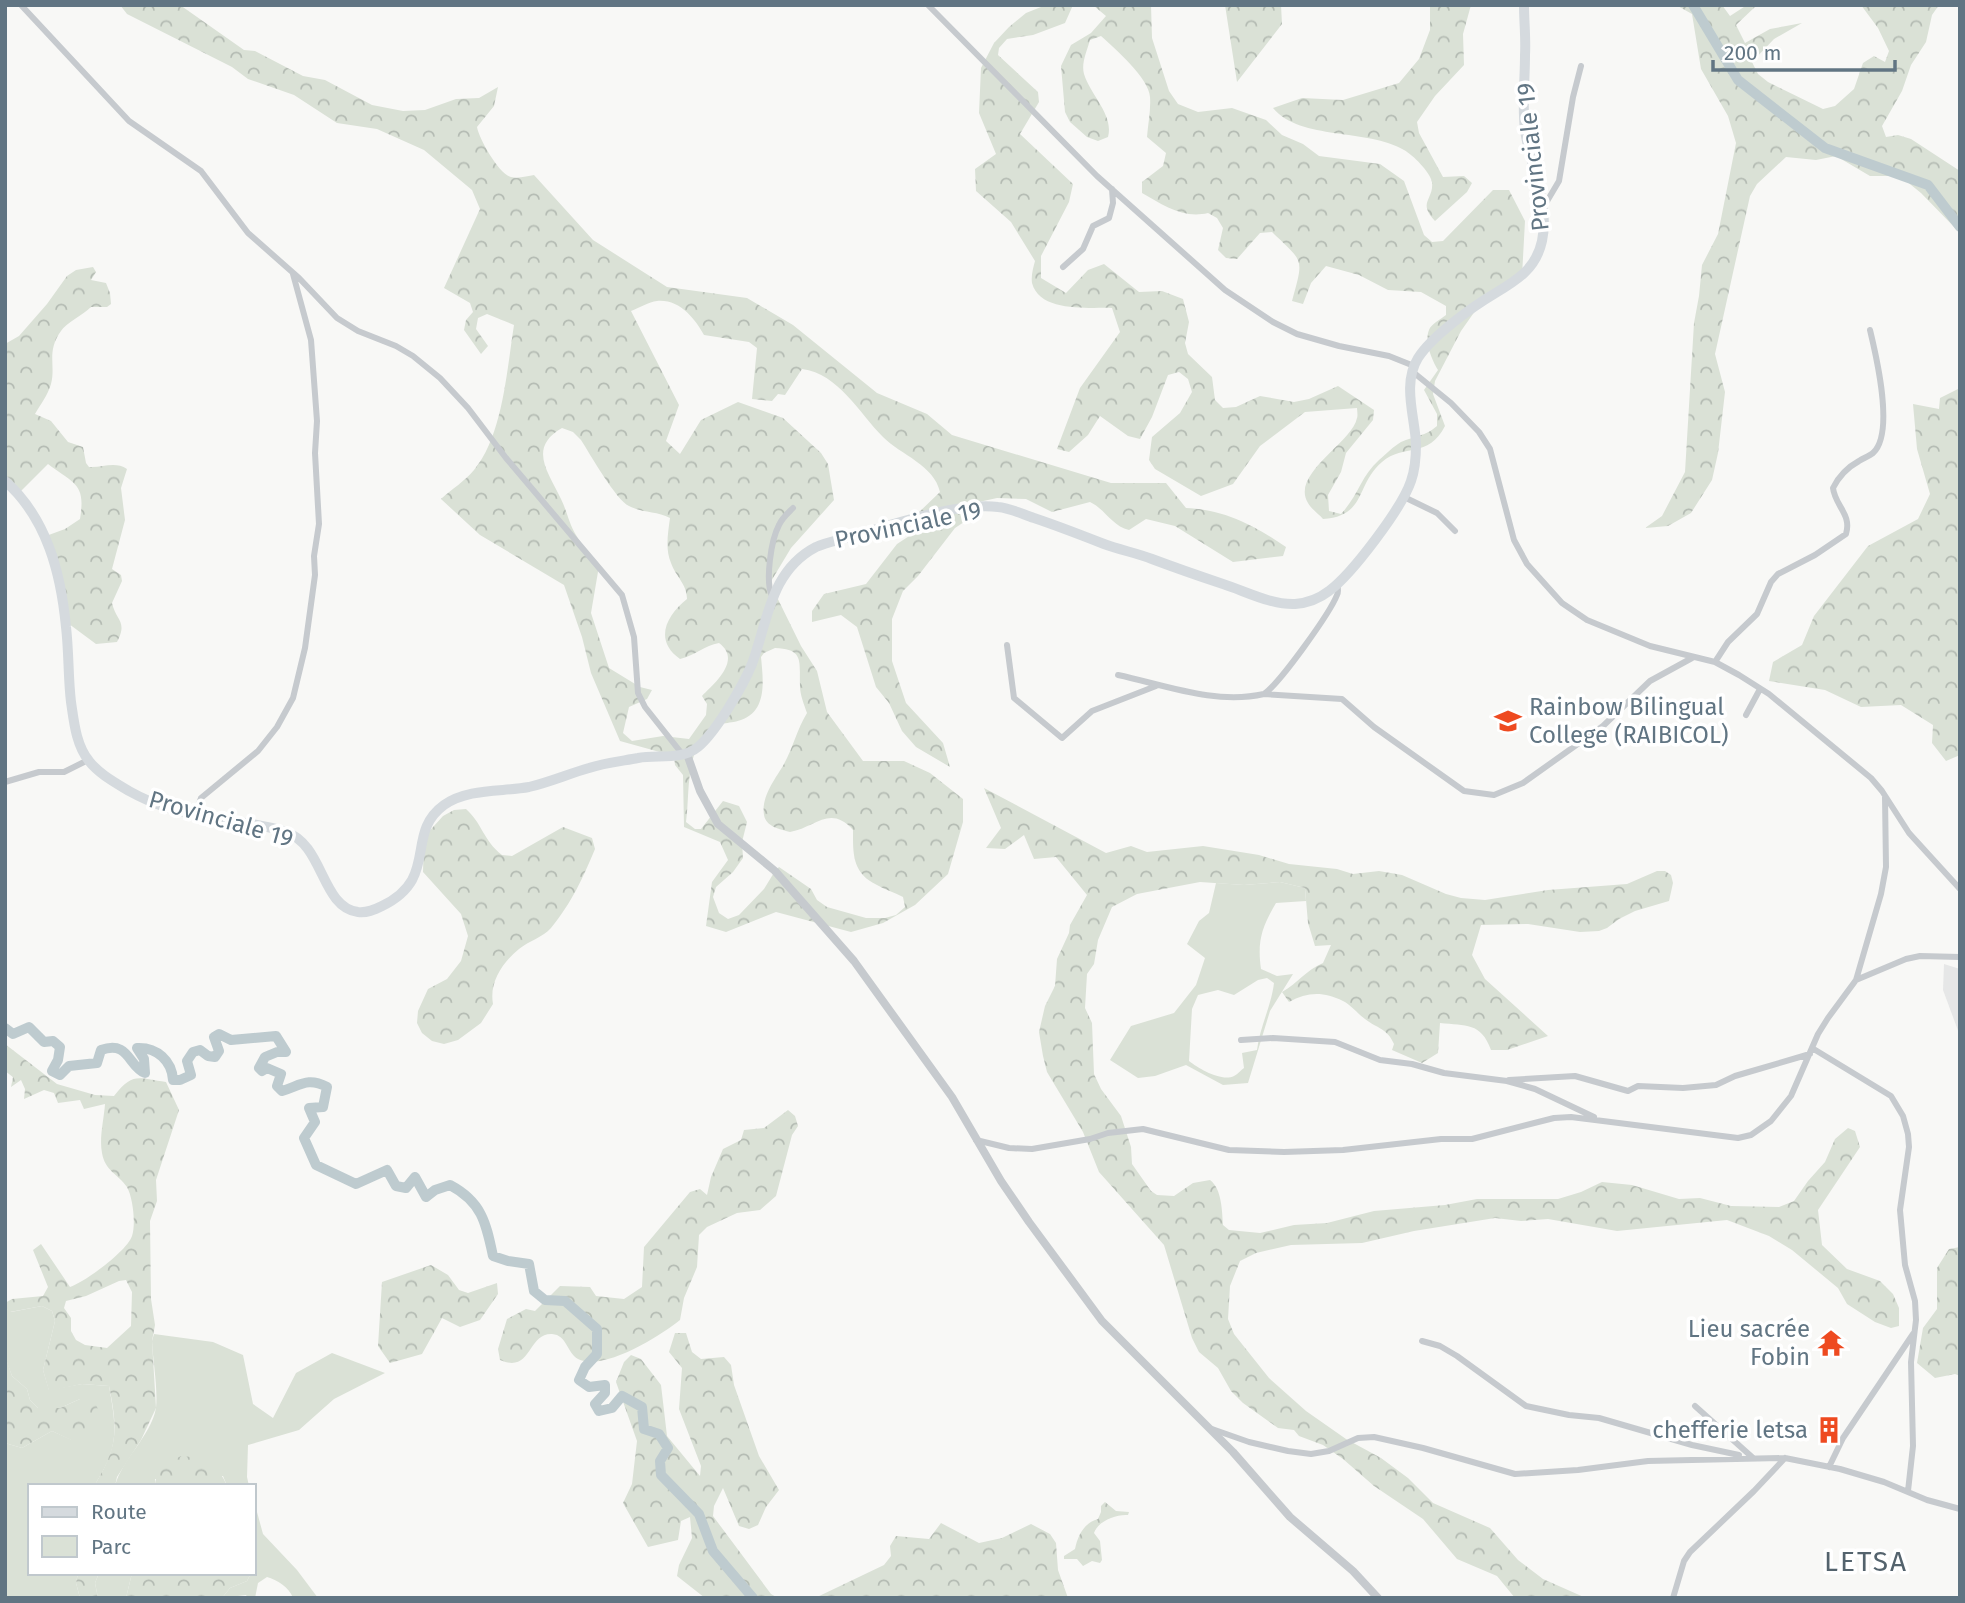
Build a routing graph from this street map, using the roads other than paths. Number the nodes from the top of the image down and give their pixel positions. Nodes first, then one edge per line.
1 (20, 5) edge
2 (928, 5) edge
3 (1524, 5) edge
4 (1581, 66) dead end
5 (1112, 189) junction
6 (1543, 208) junction
7 (1063, 267) dead end
8 (292, 273) junction
9 (1870, 330) dead end
10 (1413, 369) junction
11 (5, 481) edge
12 (1404, 497) junction
13 (793, 508) dead end
14 (1455, 531) dead end
15 (1337, 584) junction
16 (772, 596) junction
17 (1007, 645) dead end
18 (1693, 657) junction
19 (1715, 662) junction
20 (1118, 675) dead end
21 (1156, 685) junction
22 (1760, 689) junction
23 (1265, 694) junction
24 (1746, 715) dead end
25 (685, 755) junction
26 (88, 760) junction
27 (5, 782) edge
28 (1885, 797) junction
29 (195, 815) junction
30 (1960, 888) edge
31 (1960, 957) edge
32 (1856, 980) junction
33 (1241, 1040) dead end
34 (1811, 1051) junction
35 (1507, 1081) junction
36 (1599, 1120) junction
37 (976, 1140) junction
38 (1914, 1333) junction
39 (1422, 1341) dead end
40 (1695, 1406) dead end
41 (1207, 1427) junction
42 (1750, 1457) junction
43 (1785, 1458) junction
44 (1829, 1466) junction
45 (1908, 1491) junction
46 (1960, 1509) edge
47 (1378, 1598) edge
48 (1673, 1598) edge

1 - 8 street
2 - 5 street
3 - 6 main road, Provinciale 19
4 - 6 street
5 - 7 street
5 - 10 street
6 - 10 main road, Provinciale 19
8 - 25 street
8 - 29 street
9 - 19 street
10 - 12 main road, Provinciale 19
10 - 18 street
11 - 26 main road, Provinciale 19
12 - 14 street
12 - 15 main road, Provinciale 19
13 - 16 street
15 - 16 main road, Provinciale 19
15 - 23 street
16 - 25 main road, Provinciale 19
17 - 21 street
18 - 19 street
18 - 23 street
19 - 22 street
20 - 21 street
21 - 23 street
22 - 24 street
22 - 28 street
25 - 29 main road, Provinciale 19
25 - 37 street
26 - 27 street
26 - 29 main road, Provinciale 19
28 - 30 street
28 - 32 street
31 - 32 street
32 - 34 street
33 - 35 street
34 - 35 street
34 - 36 street
34 - 38 street
35 - 36 street
36 - 37 street
37 - 41 street
38 - 44 street
38 - 45 street
39 - 42 street
40 - 42 street
41 - 42 street
41 - 47 street
42 - 43 street
43 - 44 street
43 - 48 street
44 - 45 street
45 - 46 street

